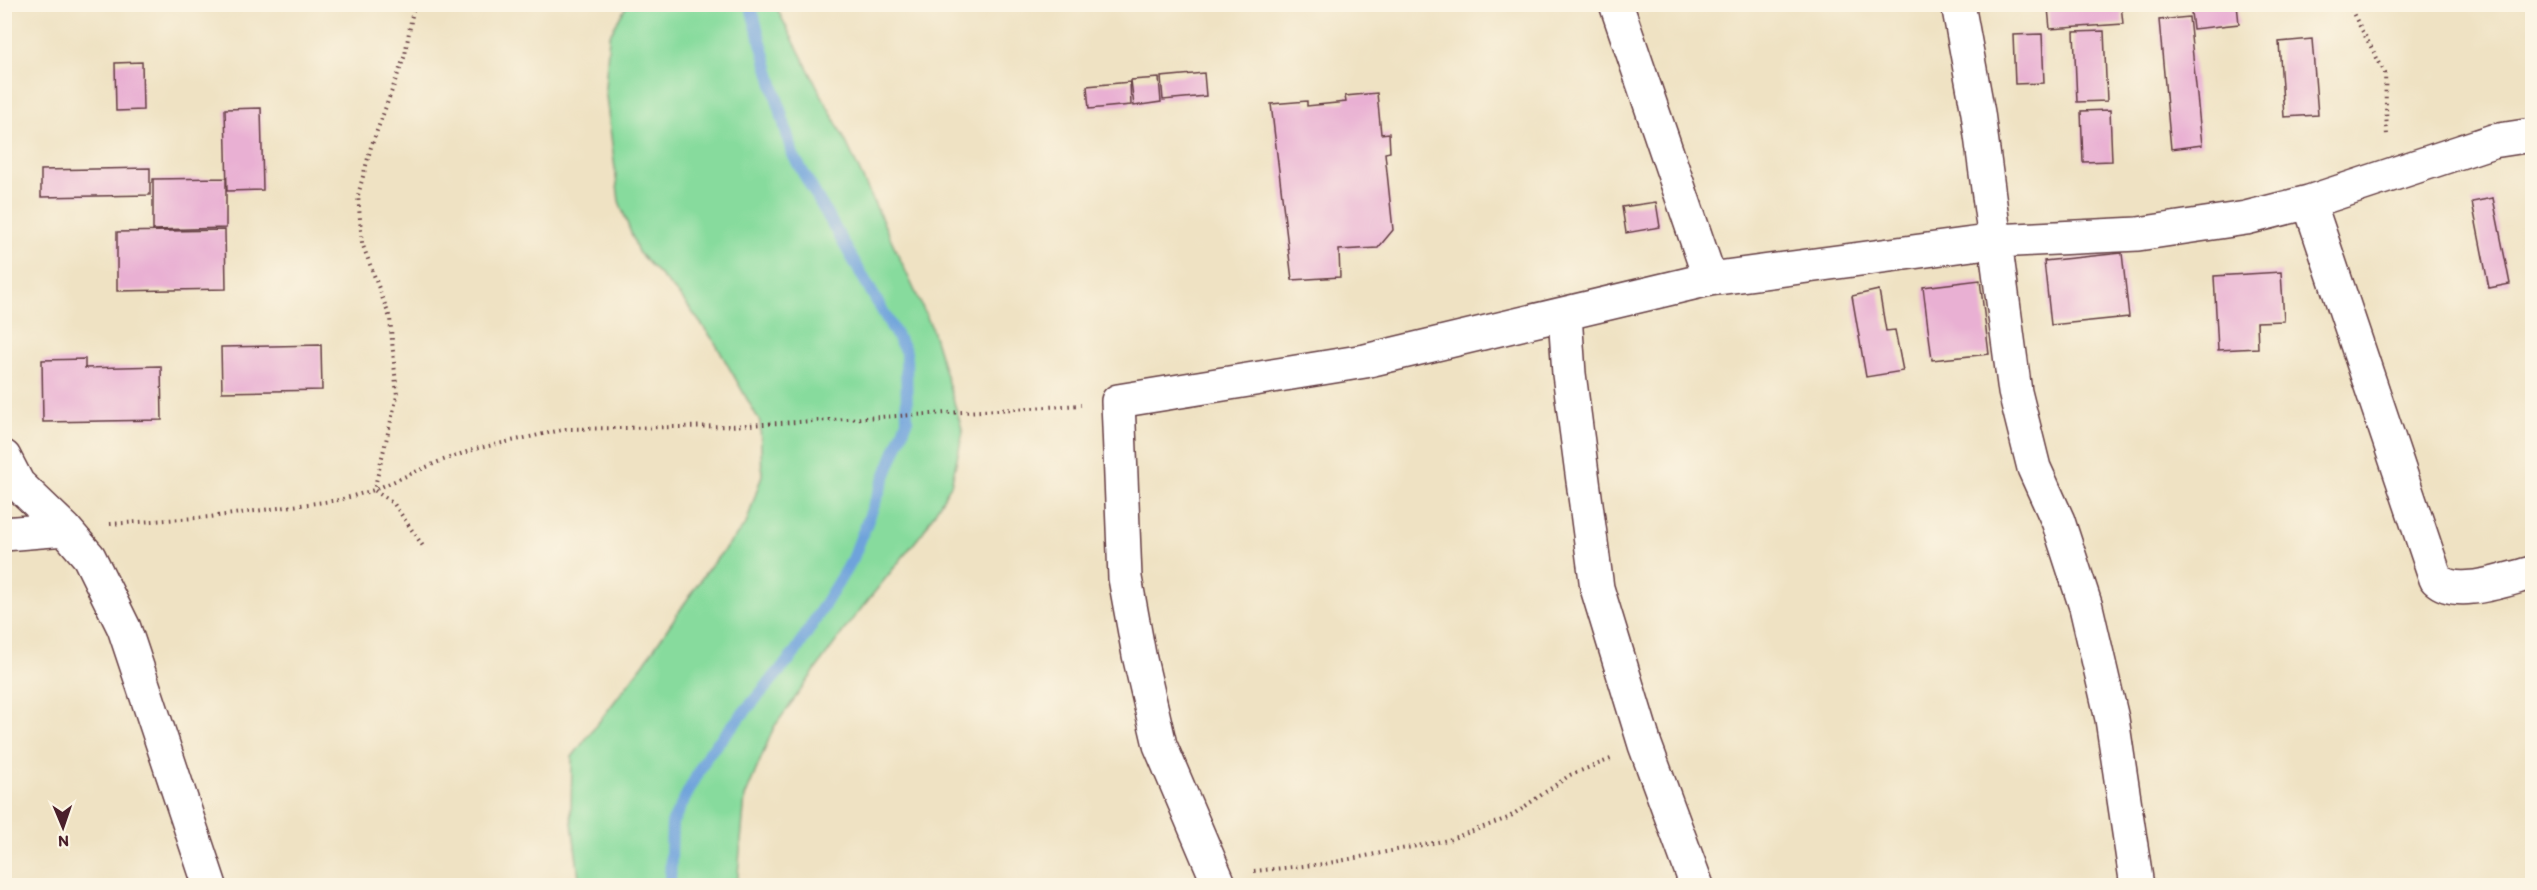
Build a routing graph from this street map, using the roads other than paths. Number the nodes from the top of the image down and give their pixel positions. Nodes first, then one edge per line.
1 (1616, 4) edge
2 (1958, 4) edge
3 (2532, 135) edge
4 (2309, 201) junction
5 (1995, 241) junction
6 (1710, 279) junction
7 (1565, 315) junction
8 (4, 457) edge
9 (65, 529) junction
10 (4, 534) edge
11 (2532, 573) edge
12 (1219, 880) edge
13 (210, 885) edge
14 (1697, 885) edge
15 (2137, 885) edge

1 - 6 street
2 - 5 street
3 - 4 street
4 - 5 street
4 - 11 street
5 - 6 street
5 - 15 street
6 - 7 street
7 - 12 street
7 - 14 street
8 - 9 street
9 - 10 street
9 - 13 street

